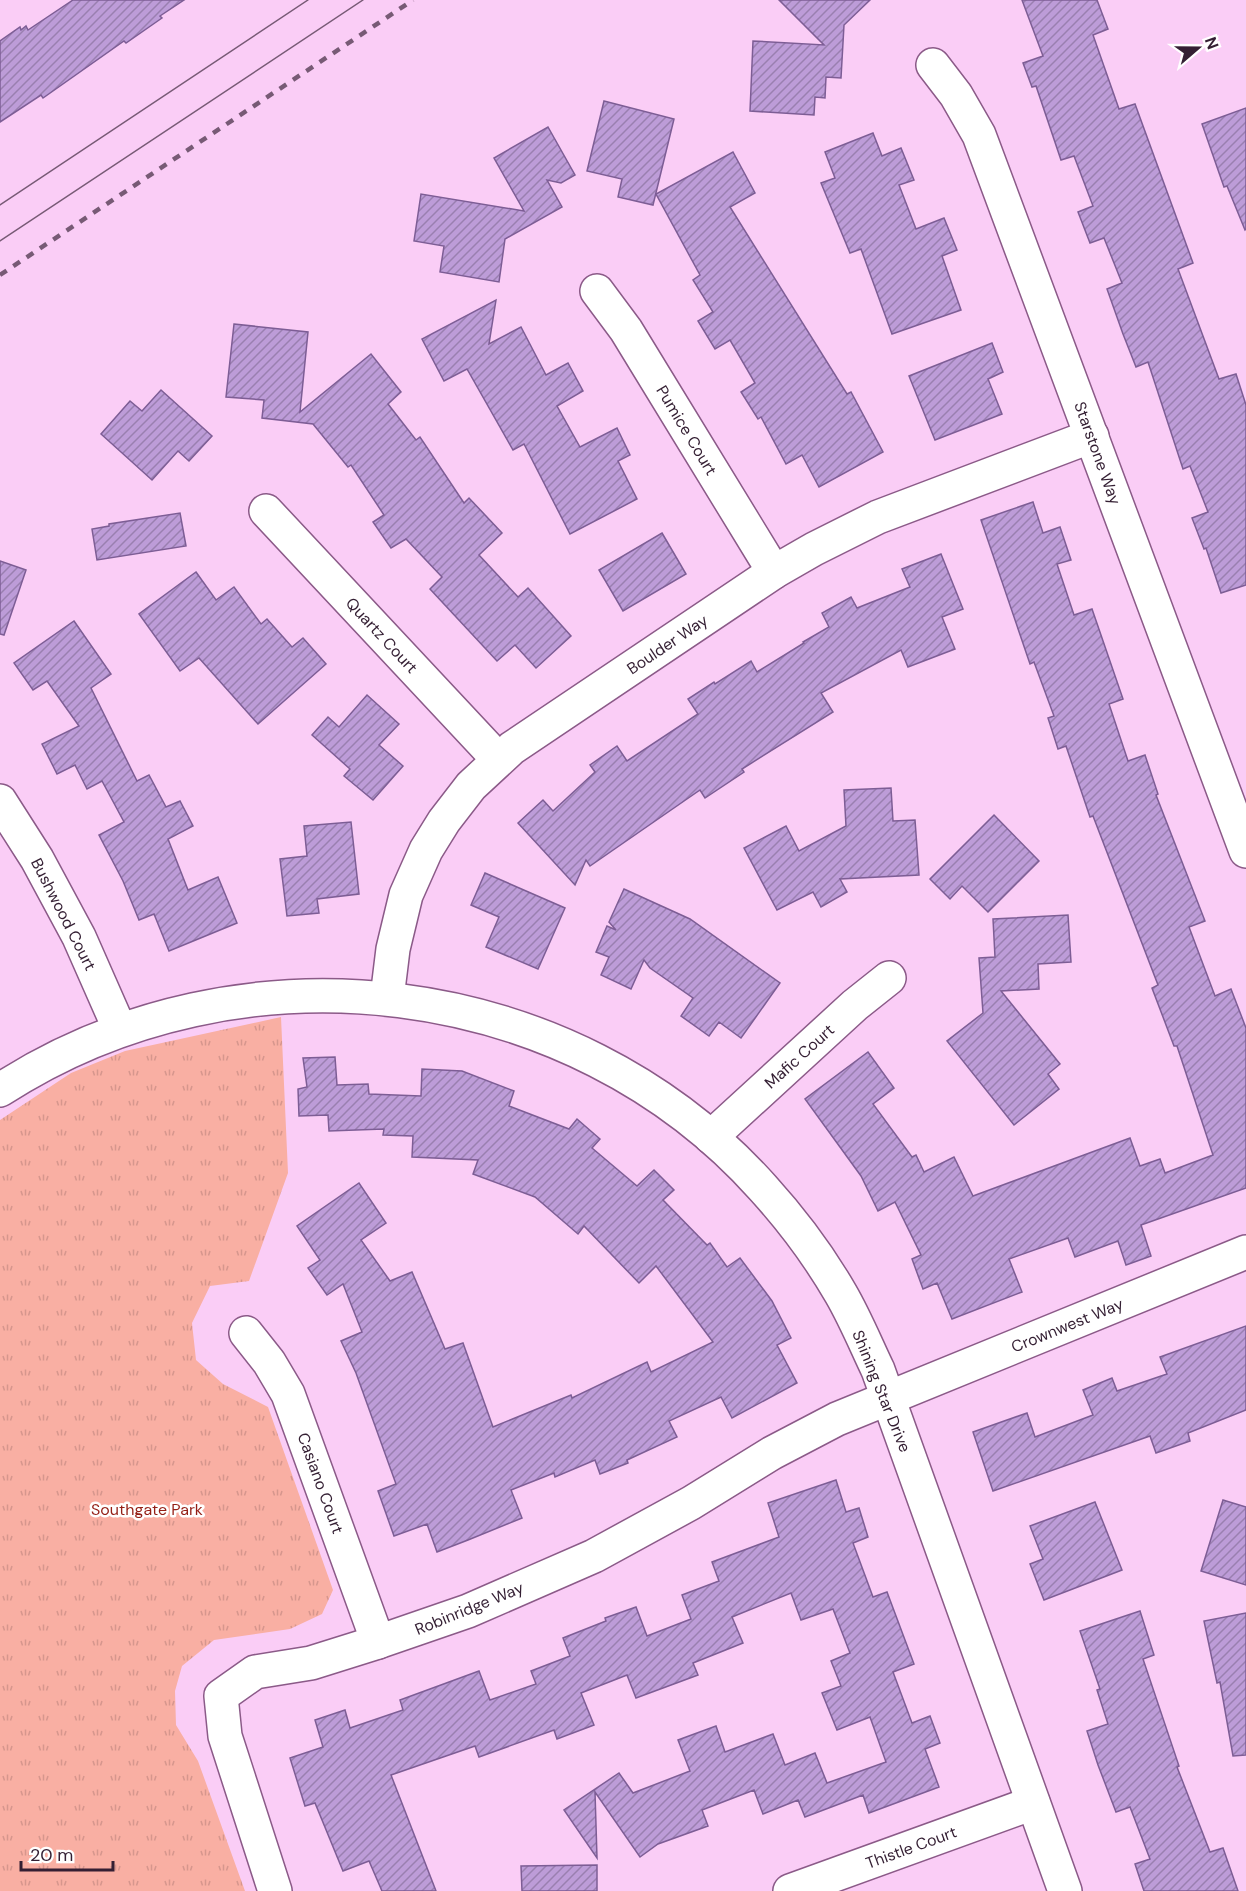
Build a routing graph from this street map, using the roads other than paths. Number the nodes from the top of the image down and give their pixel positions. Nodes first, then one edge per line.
1 (933, 65) dead end
2 (597, 291) dead end
3 (1092, 436) junction
4 (266, 511) dead end
5 (774, 572) junction
6 (498, 759) junction
7 (0, 801) edge
8 (1246, 851) edge
9 (889, 978) dead end
10 (387, 998) junction
11 (120, 1030) junction
12 (0, 1090) edge
13 (711, 1137) junction
14 (1246, 1252) edge
15 (246, 1333) dead end
16 (888, 1399) junction
17 (378, 1642) junction
18 (1033, 1803) junction
19 (275, 1891) edge
20 (790, 1891) edge
21 (1065, 1891) edge

1 - 3 street, Starstone Way
2 - 5 street, Pumice Court
3 - 5 street, Boulder Way
3 - 8 street, Starstone Way
4 - 6 street, Quartz Court
5 - 6 street, Boulder Way
6 - 10 street, Boulder Way
7 - 11 street, Bushwood Court
9 - 13 street, Mafic Court
10 - 11 street, Shining Star Drive
10 - 13 street, Shining Star Drive
11 - 12 street, Shining Star Drive
13 - 16 street, Shining Star Drive
14 - 16 street, Crownwest Way
15 - 17 street, Casiano Court
16 - 17 street, Robinridge Way
16 - 18 street, Shining Star Drive
17 - 19 street, Robinridge Way
18 - 20 street, Thistle Court
18 - 21 street, Shining Star Drive

